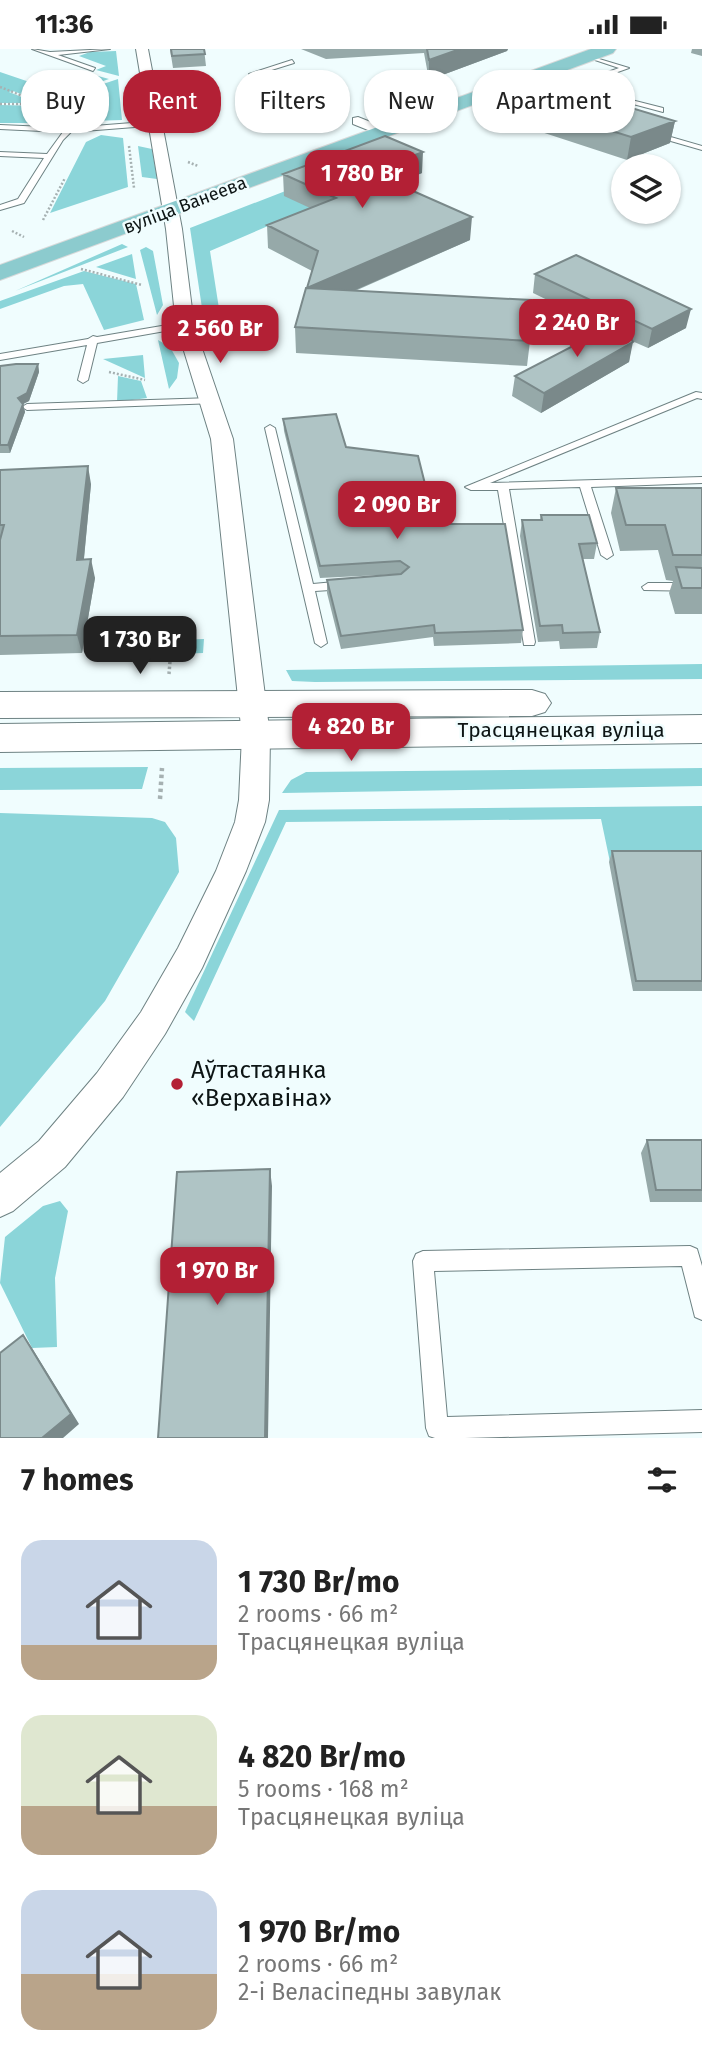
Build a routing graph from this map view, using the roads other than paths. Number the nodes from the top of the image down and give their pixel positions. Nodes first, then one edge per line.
1 (35, 49) edge
2 (107, 49) edge
3 (142, 49) edge
4 (564, 49) edge
5 (607, 49) edge
6 (48, 54) junction
7 (588, 56) junction
8 (292, 62) dead end
9 (93, 69) dead end
10 (146, 70) edge
11 (265, 70) edge
12 (458, 104) edge
13 (660, 110) dead end
14 (358, 121) junction
15 (364, 124) edge
16 (0, 127) edge
17 (21, 128) edge
18 (639, 128) edge
19 (67, 133) edge
20 (159, 133) edge
21 (380, 133) edge
22 (702, 148) edge
23 (0, 154) edge
24 (49, 156) junction
25 (169, 199) junction
26 (0, 208) edge
27 (94, 214) dead end
28 (0, 274) edge
29 (186, 325) junction
30 (93, 339) junction
31 (0, 357) edge
32 (83, 380) dead end
33 (702, 396) edge
34 (212, 401) junction
35 (27, 407) dead end
36 (270, 428) dead end
37 (702, 480) edge
38 (584, 484) junction
39 (503, 486) junction
40 (607, 555) dead end
41 (360, 583) edge
42 (648, 587) dead end
43 (702, 587) edge
44 (308, 588) junction
45 (529, 642) dead end
46 (321, 643) dead end
47 (702, 702) edge
48 (0, 705) edge
49 (254, 720) junction
50 (702, 729) edge
51 (0, 738) edge
52 (0, 1198) edge
53 (702, 1310) edge
54 (702, 1421) edge
55 (437, 1433) edge

1 - 6 lane
2 - 6 lane
3 - 10 street
4 - 14 main road, вуліца Ванеева
5 - 7 main road, вуліца Ванеева
6 - 9 lane
7 - 12 main road, вуліца Ванеева
7 - 13 lane
8 - 11 lane
14 - 15 street
14 - 25 main road, вуліца Ванеева
16 - 17 lane
18 - 22 lane
19 - 24 lane
20 - 25 street
21 - 25 main road, вуліца Ванеева
23 - 24 lane
24 - 26 lane
25 - 27 main road, вуліца Ванеева
25 - 28 main road, вуліца Ванеева
25 - 29 street
29 - 30 lane
29 - 34 street
30 - 31 lane
30 - 32 lane
33 - 39 lane
34 - 35 lane
34 - 49 street
36 - 44 lane
37 - 38 lane
38 - 39 lane
38 - 40 lane
39 - 45 lane
41 - 44 lane
42 - 43 lane
44 - 46 lane
47 - 49 main road, Трасцянецкая вуліца
48 - 49 main road, Трасцянецкая вуліца
49 - 50 main road, Трасцянецкая вуліца
49 - 51 main road, Трасцянецкая вуліца
49 - 52 street
53 - 55 lane
54 - 55 lane

